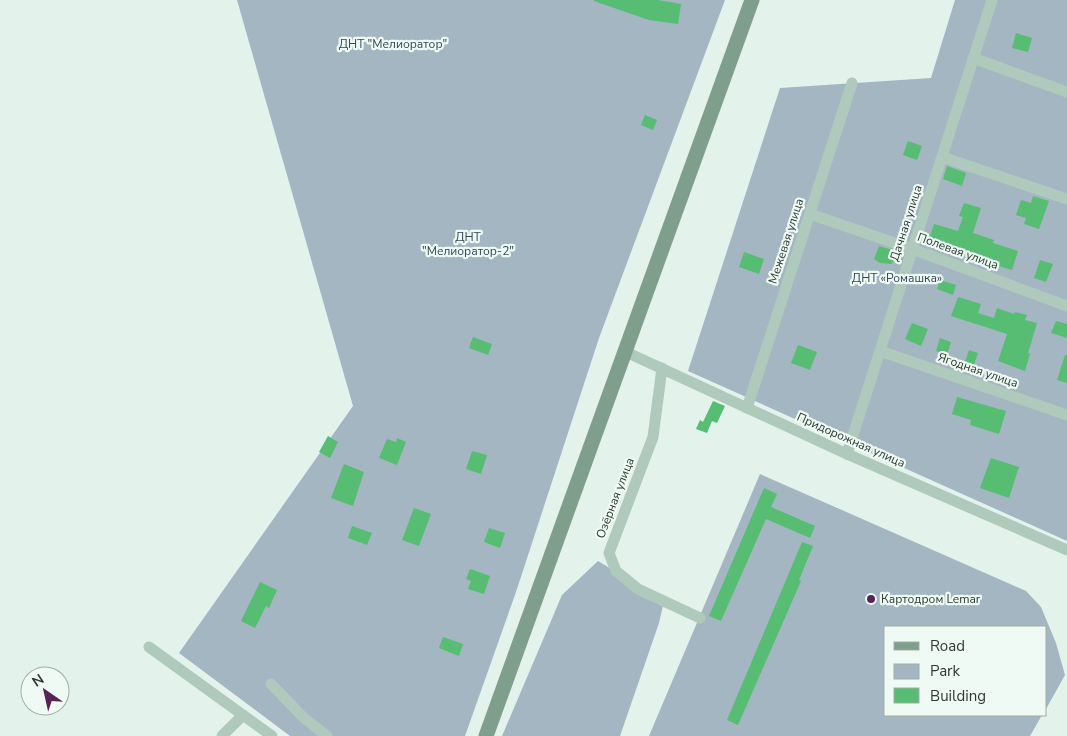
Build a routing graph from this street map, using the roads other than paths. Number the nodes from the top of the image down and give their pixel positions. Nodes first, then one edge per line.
1 (752, 0) edge
2 (992, 0) edge
3 (973, 58) junction
4 (852, 83) dead end
5 (1067, 92) edge
6 (942, 157) junction
7 (1067, 199) edge
8 (810, 214) junction
9 (912, 249) junction
10 (1067, 306) edge
11 (880, 350) junction
12 (626, 352) junction
13 (662, 368) junction
14 (747, 408) junction
15 (1067, 415) edge
16 (847, 454) junction
17 (1067, 550) edge
18 (700, 618) dead end
19 (149, 647) dead end
20 (271, 684) dead end
21 (243, 715) junction
22 (222, 736) edge
23 (272, 736) edge
24 (327, 736) edge
25 (486, 736) edge

1 - 12 main road
2 - 3 street, Дачная улица
3 - 5 street
3 - 6 street, Дачная улица
4 - 8 street, Межевая улица
6 - 7 street
6 - 9 street, Дачная улица
8 - 9 street, Полевая улица
8 - 14 street, Межевая улица
9 - 10 street, Полевая улица
9 - 11 street, Дачная улица
11 - 15 street, Ягодная улица
11 - 16 street, Дачная улица
12 - 13 street, Придорожная улица
12 - 25 main road
13 - 14 street, Придорожная улица
13 - 18 street, Озёрная улица
14 - 16 street, Придорожная улица
16 - 17 street, Придорожная улица
19 - 21 street
20 - 24 street
21 - 22 street
21 - 23 street

